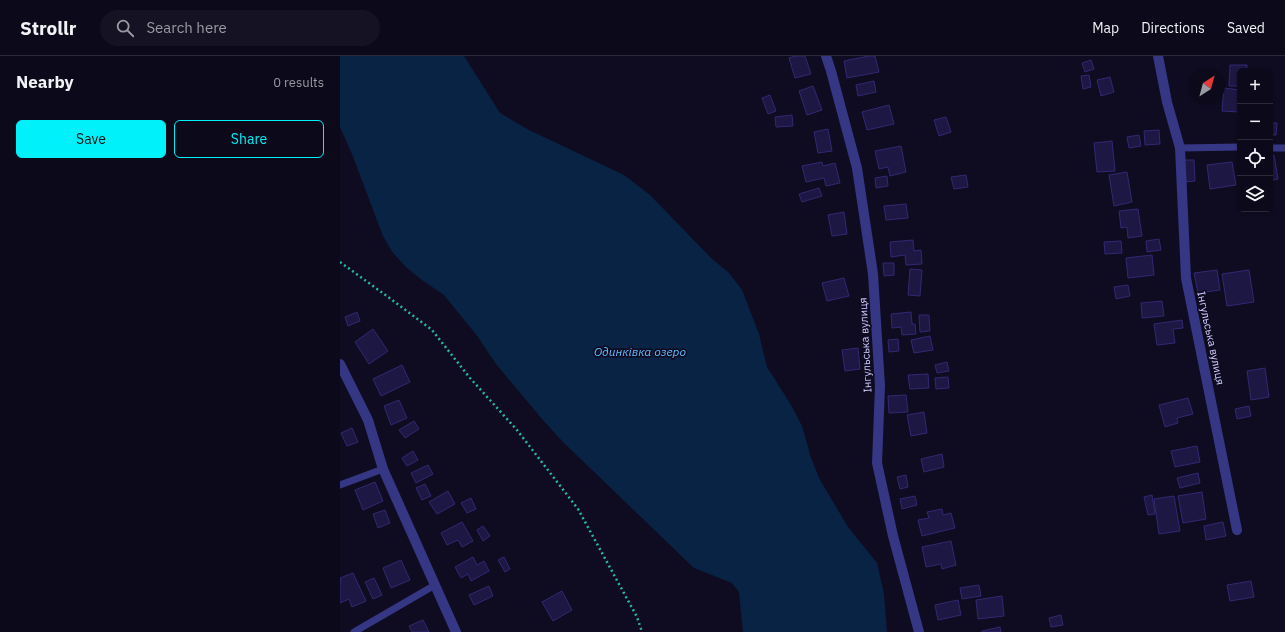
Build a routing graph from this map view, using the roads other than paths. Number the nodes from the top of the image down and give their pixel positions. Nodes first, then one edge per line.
1 (826, 56) edge
2 (1158, 56) edge
3 (1237, 147) edge
4 (1180, 148) junction
5 (1273, 148) edge
6 (1285, 148) edge
7 (340, 364) edge
8 (383, 469) junction
9 (340, 484) edge
10 (1237, 530) dead end
11 (435, 585) junction
12 (354, 632) edge
13 (456, 632) edge
14 (919, 632) edge

1 - 14 street, Інгульська вулиця
2 - 4 street, Інгульська вулиця
3 - 4 lane
4 - 10 street, Інгульська вулиця
5 - 6 lane
7 - 8 street
8 - 9 lane
8 - 11 street
11 - 12 lane
11 - 13 street

